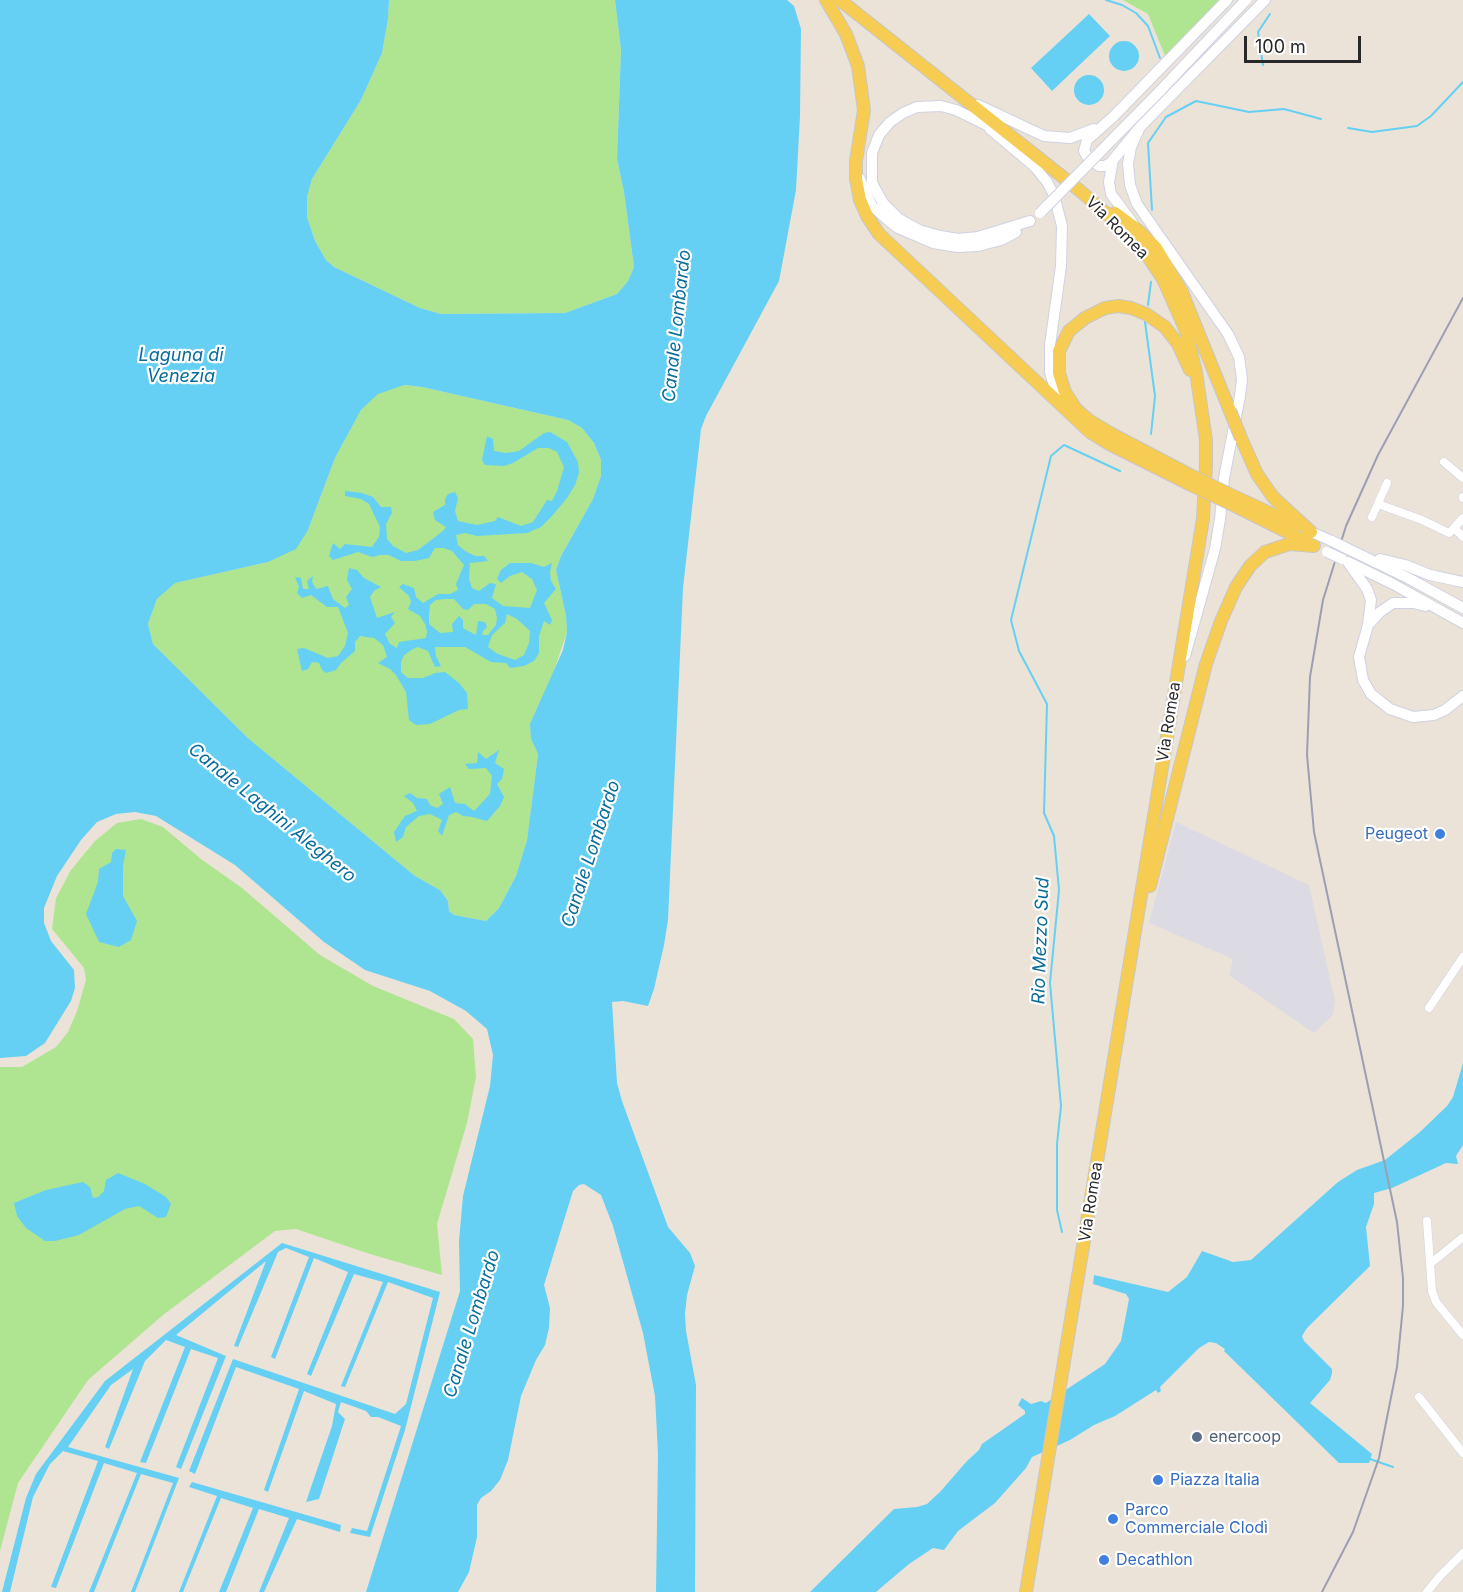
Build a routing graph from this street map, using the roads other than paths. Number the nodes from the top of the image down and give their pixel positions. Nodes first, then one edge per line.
1 (826, 0) edge
2 (840, 0) edge
3 (1227, 0) edge
4 (1246, 0) edge
5 (1265, 0) edge
6 (961, 96) junction
7 (981, 122) junction
8 (1100, 127) junction
9 (1140, 128) junction
10 (1025, 147) junction
11 (856, 161) junction
12 (1112, 162) junction
13 (1079, 190) junction
14 (1030, 221) junction
15 (1139, 231) junction
16 (1060, 405) junction
17 (1202, 406) junction
18 (1444, 462) dead end
19 (1463, 478) edge
20 (1191, 480) junction
21 (1387, 483) dead end
22 (1229, 498) junction
23 (1378, 504) junction
24 (1372, 518) dead end
25 (1463, 518) edge
26 (1454, 528) junction
27 (1311, 532) junction
28 (1463, 537) edge
29 (1314, 546) junction
30 (1329, 547) junction
31 (1357, 553) junction
32 (1345, 561) junction
33 (1463, 582) edge
34 (1463, 608) edge
35 (1441, 610) junction
36 (1463, 623) edge
37 (1368, 625) junction
38 (1174, 692) junction
39 (1463, 696) edge
40 (1135, 939) junction
41 (1463, 957) edge
42 (1429, 1008) dead end
43 (1427, 1221) dead end
44 (1462, 1238) edge
45 (1430, 1264) junction
46 (1463, 1335) edge
47 (1419, 1397) dead end
48 (1463, 1453) edge
49 (1036, 1541) junction
50 (1463, 1553) edge
51 (1020, 1592) edge
52 (1026, 1592) edge
53 (1033, 1592) edge
54 (1426, 1592) edge

1 - 11 main road
2 - 6 main road, Via Romea
3 - 8 main road
4 - 14 main road, bridge
5 - 9 main road
6 - 8 main road
6 - 10 main road, Via Romea
7 - 10 main road
7 - 14 main road
7 - 16 main road
8 - 12 main road
9 - 12 main road
9 - 38 main road
10 - 13 main road, Via Romea
11 - 14 main road
11 - 16 main road
12 - 15 main road
13 - 15 main road
13 - 17 main road, Via Romea
15 - 27 main road, bridge
16 - 20 main road
17 - 20 main road
17 - 38 main road, Via Romea
18 - 19 street
20 - 22 main road, bridge
21 - 23 street
22 - 27 main road
22 - 29 main road
23 - 24 street
23 - 26 street
25 - 26 street
26 - 28 street
27 - 30 main road
29 - 30 main road
29 - 40 main road
30 - 31 main road, bridge
30 - 32 main road, bridge
31 - 33 main road
31 - 34 main road
32 - 35 main road
32 - 37 main road
35 - 36 main road
35 - 37 main road
37 - 39 main road
38 - 40 main road, Via Romea
40 - 49 main road, Via Romea
41 - 42 street
43 - 45 street
44 - 45 street
45 - 46 street
47 - 48 street
49 - 51 main road
49 - 52 main road, Via Romea
49 - 53 main road
50 - 54 street

